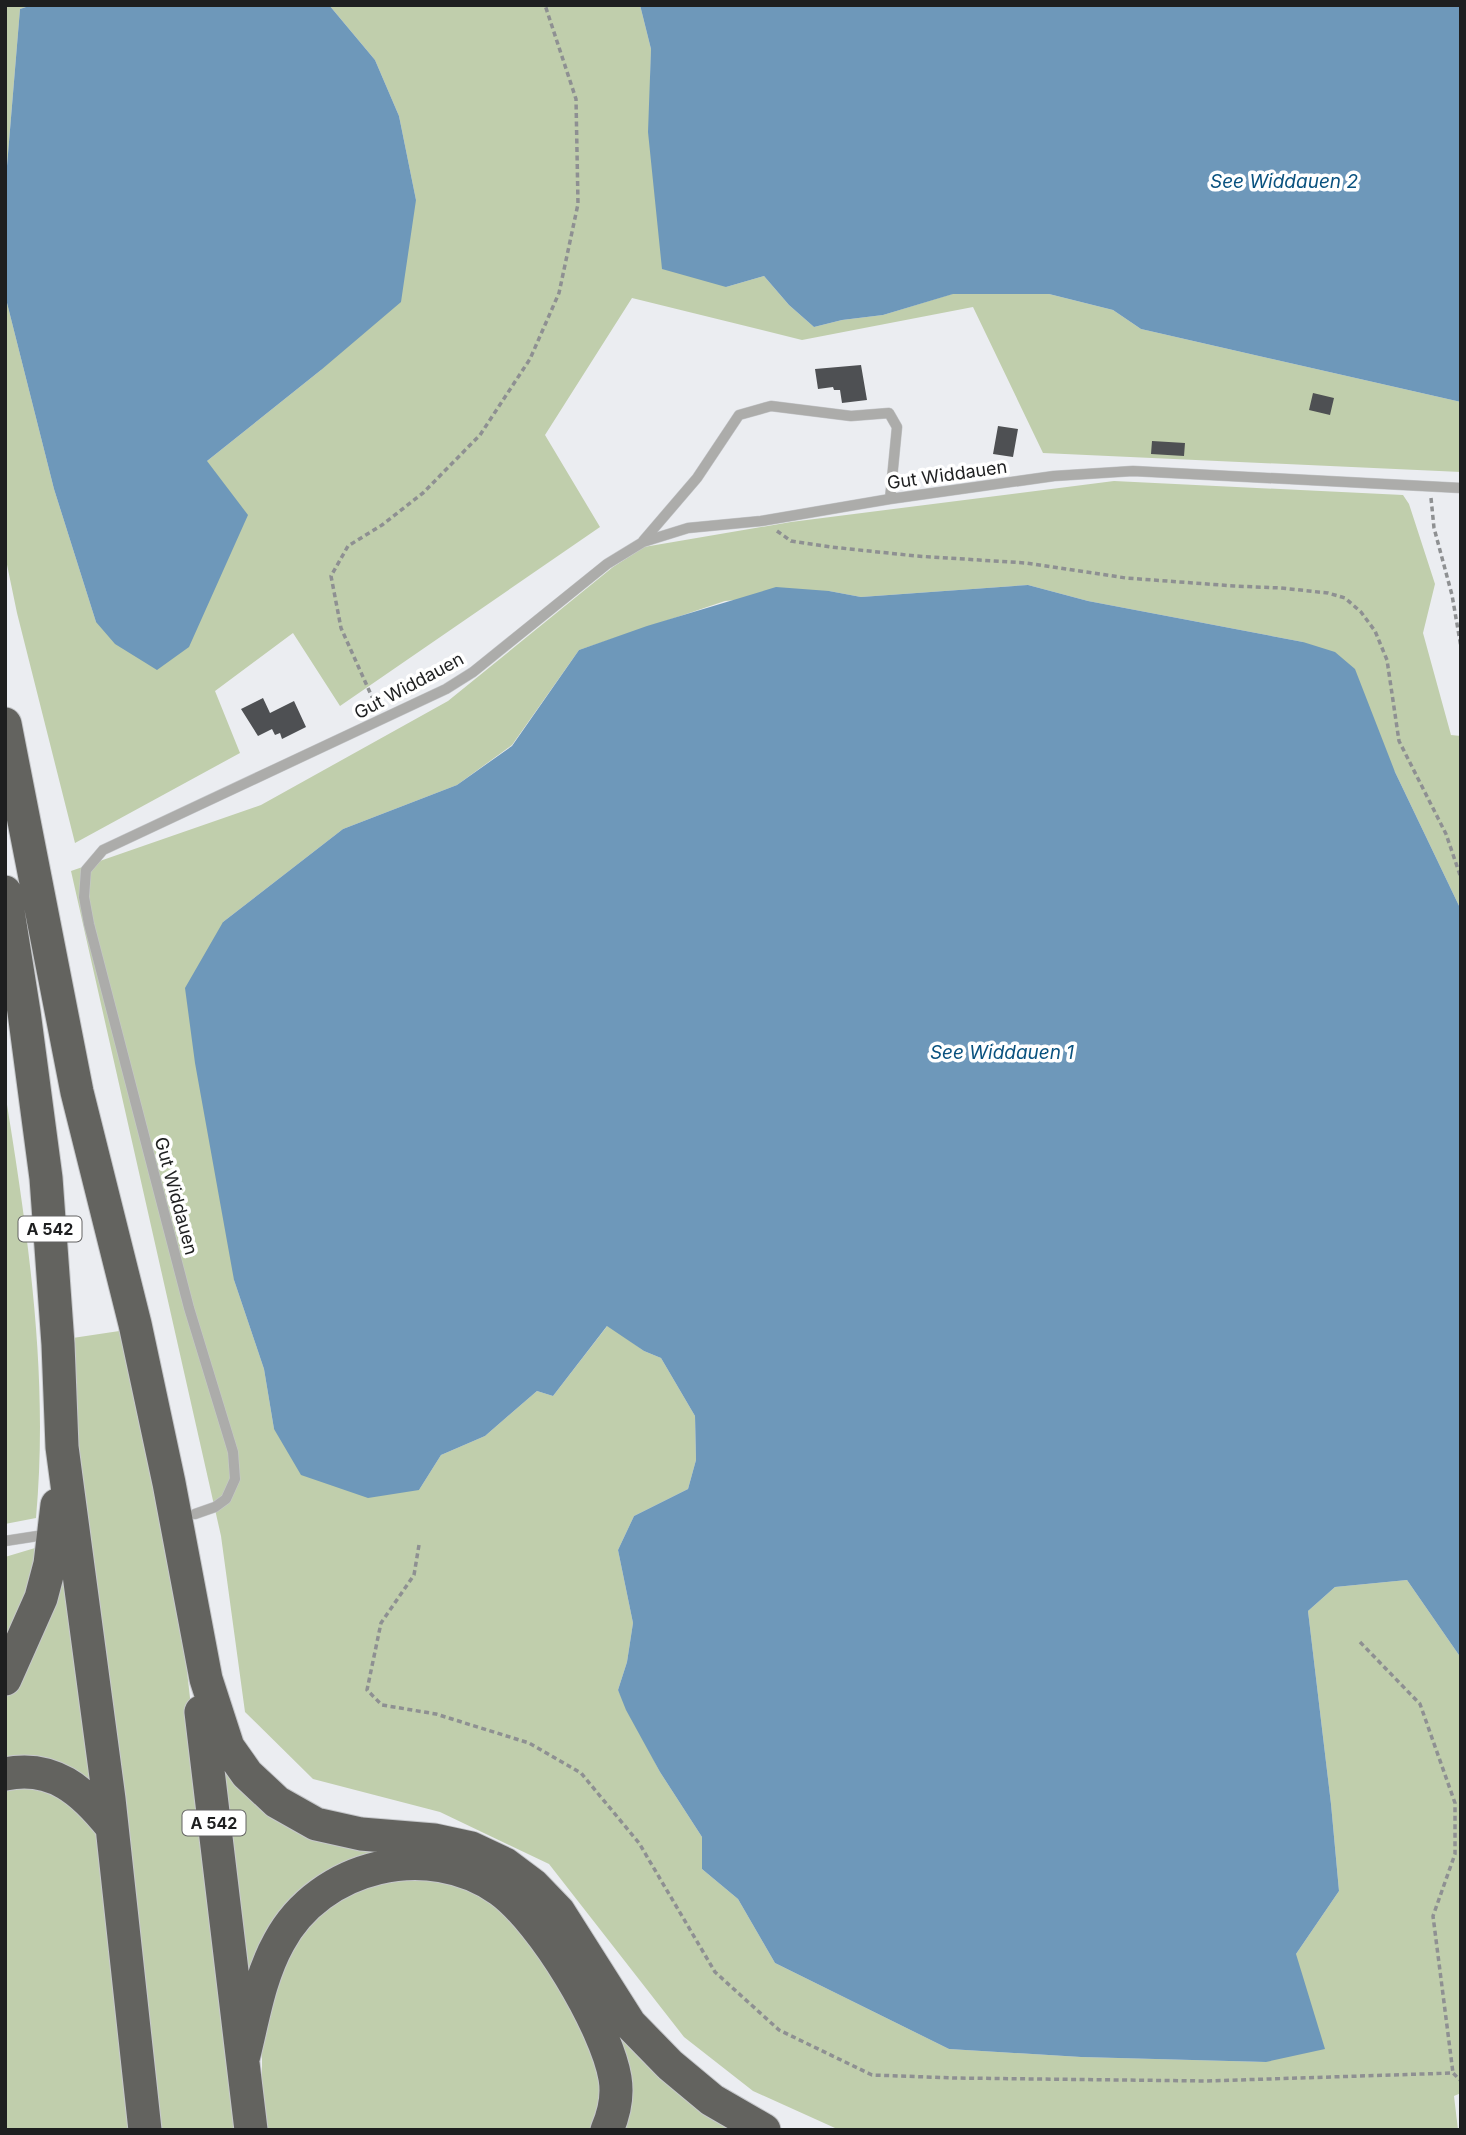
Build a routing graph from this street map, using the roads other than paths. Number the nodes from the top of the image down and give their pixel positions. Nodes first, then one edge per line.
1 (1461, 488) edge
2 (890, 499) junction
3 (643, 542) junction
4 (5, 724) edge
5 (5, 892) edge
6 (62, 1447) junction
7 (195, 1514) dead end
8 (44, 1535) dead end
9 (5, 1541) edge
10 (187, 1587) junction
11 (5, 1679) edge
12 (5, 1774) edge
13 (111, 1826) junction
14 (243, 2059) junction
15 (143, 2114) edge
16 (251, 2127) edge
17 (607, 2130) edge
18 (764, 2130) edge

1 - 2 lane, Gut Widdauen
2 - 3 lane, Gut Widdauen
2 - 3 lane
3 - 7 lane, Gut Widdauen
4 - 10 highway, A 542
5 - 6 highway, A 542
6 - 11 highway
6 - 13 highway, A 542
8 - 9 lane
10 - 14 highway, A 542
10 - 18 highway
12 - 13 highway
13 - 15 highway, A 542
14 - 16 highway, A 542
14 - 17 highway

